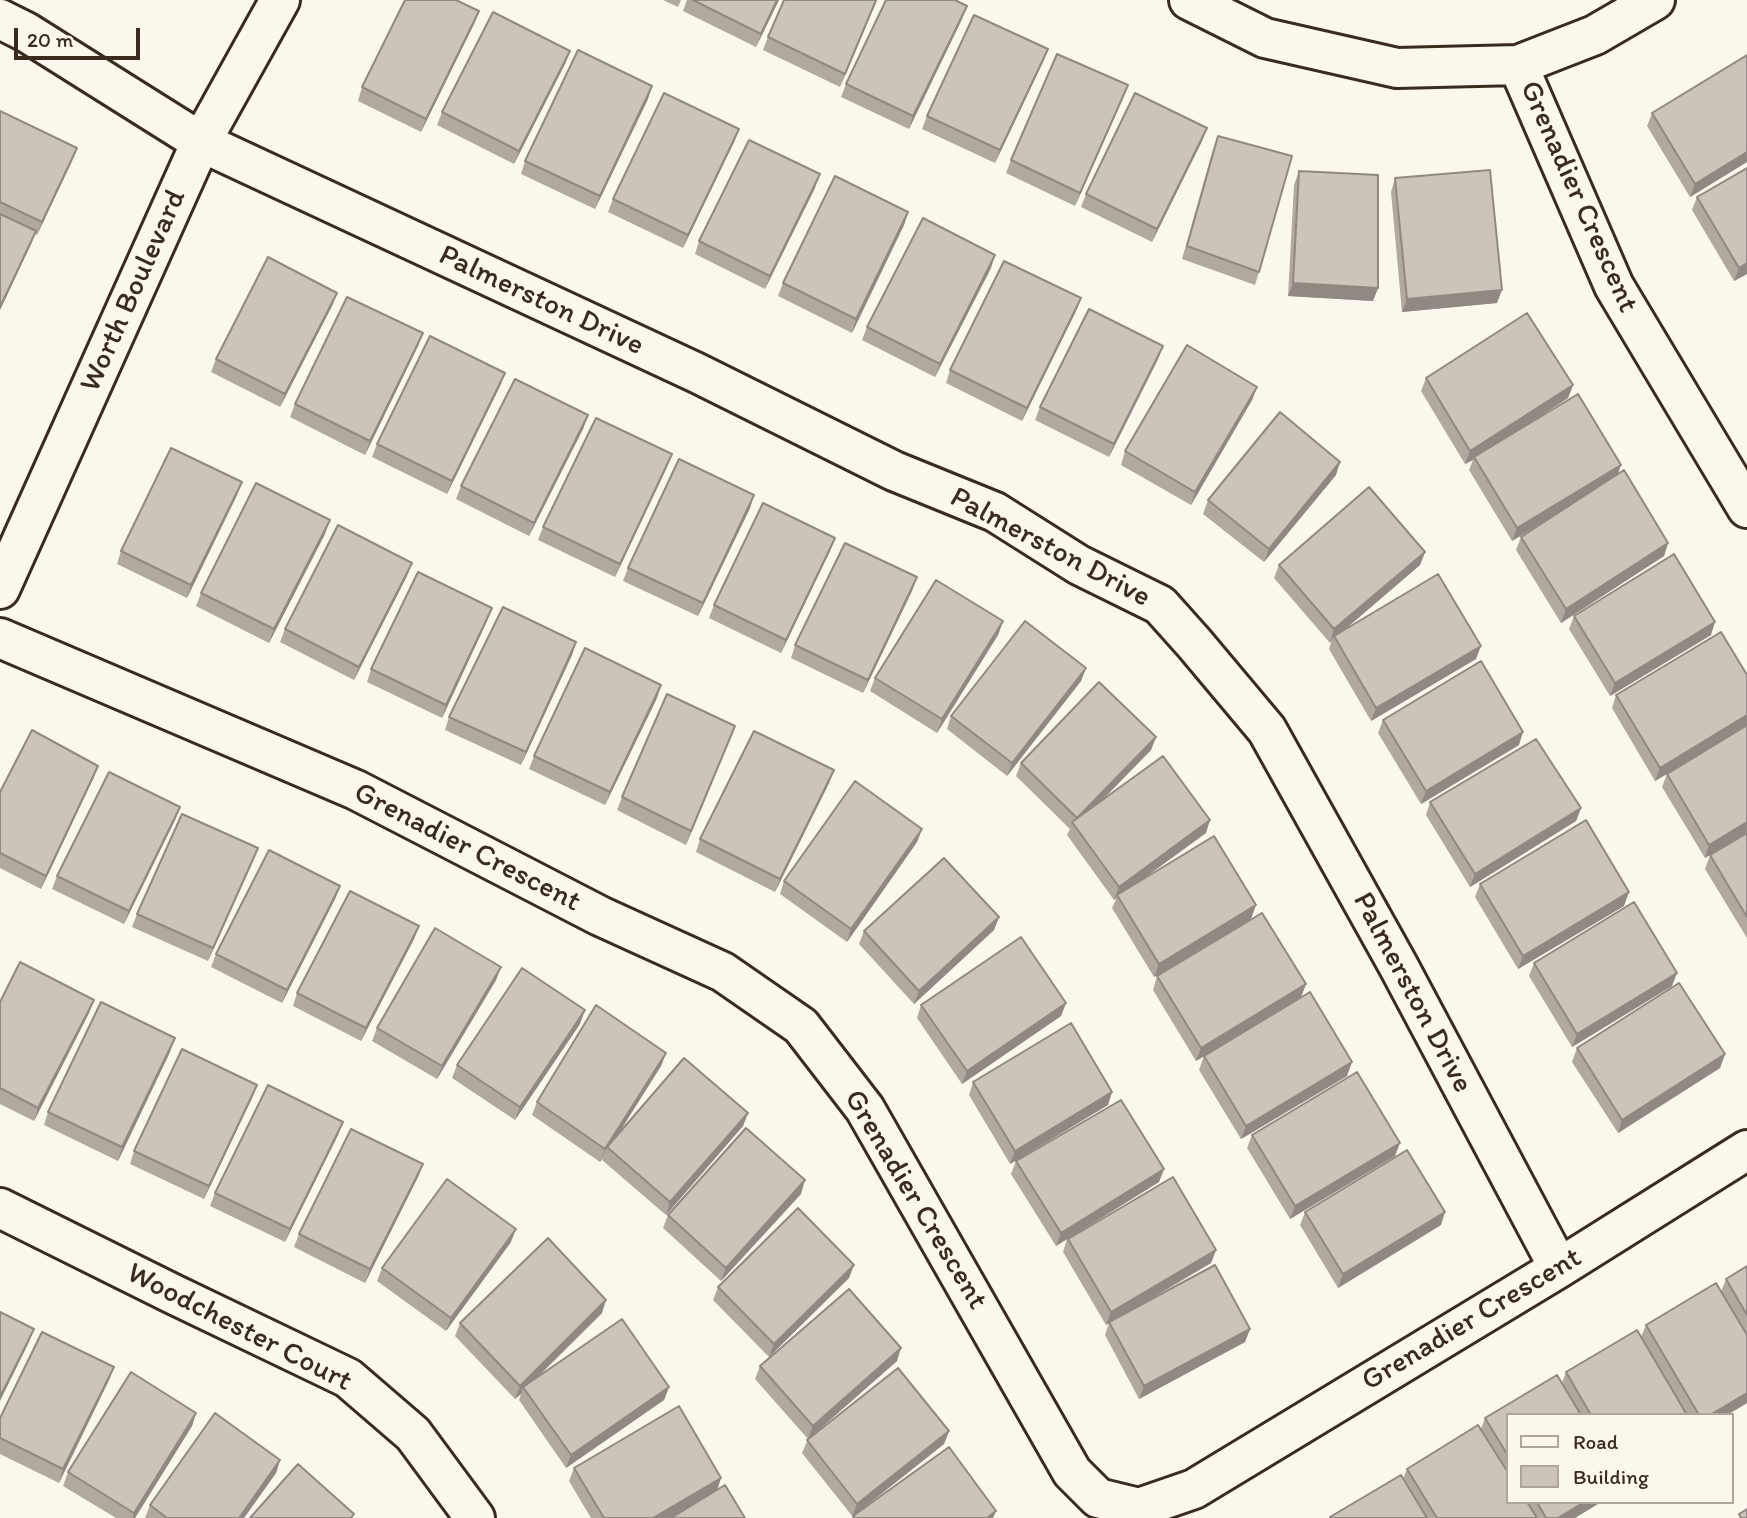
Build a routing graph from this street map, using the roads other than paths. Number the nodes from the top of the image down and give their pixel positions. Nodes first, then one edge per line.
1 (280, 0) edge
2 (1189, 0) edge
3 (1655, 0) edge
4 (0, 19) edge
5 (1518, 65) junction
6 (201, 142) junction
7 (1747, 508) edge
8 (0, 589) edge
9 (0, 638) edge
10 (1747, 1150) edge
11 (0, 1208) edge
12 (1559, 1268) junction
13 (475, 1518) edge

1 - 6 street, Worth Boulevard
2 - 5 street
3 - 5 street
4 - 6 street, Palmerston Drive
5 - 7 street, Grenadier Crescent
6 - 8 street, Worth Boulevard
6 - 12 street, Palmerston Drive
9 - 12 street, Grenadier Crescent
10 - 12 street, Grenadier Crescent
11 - 13 street, Woodchester Court

